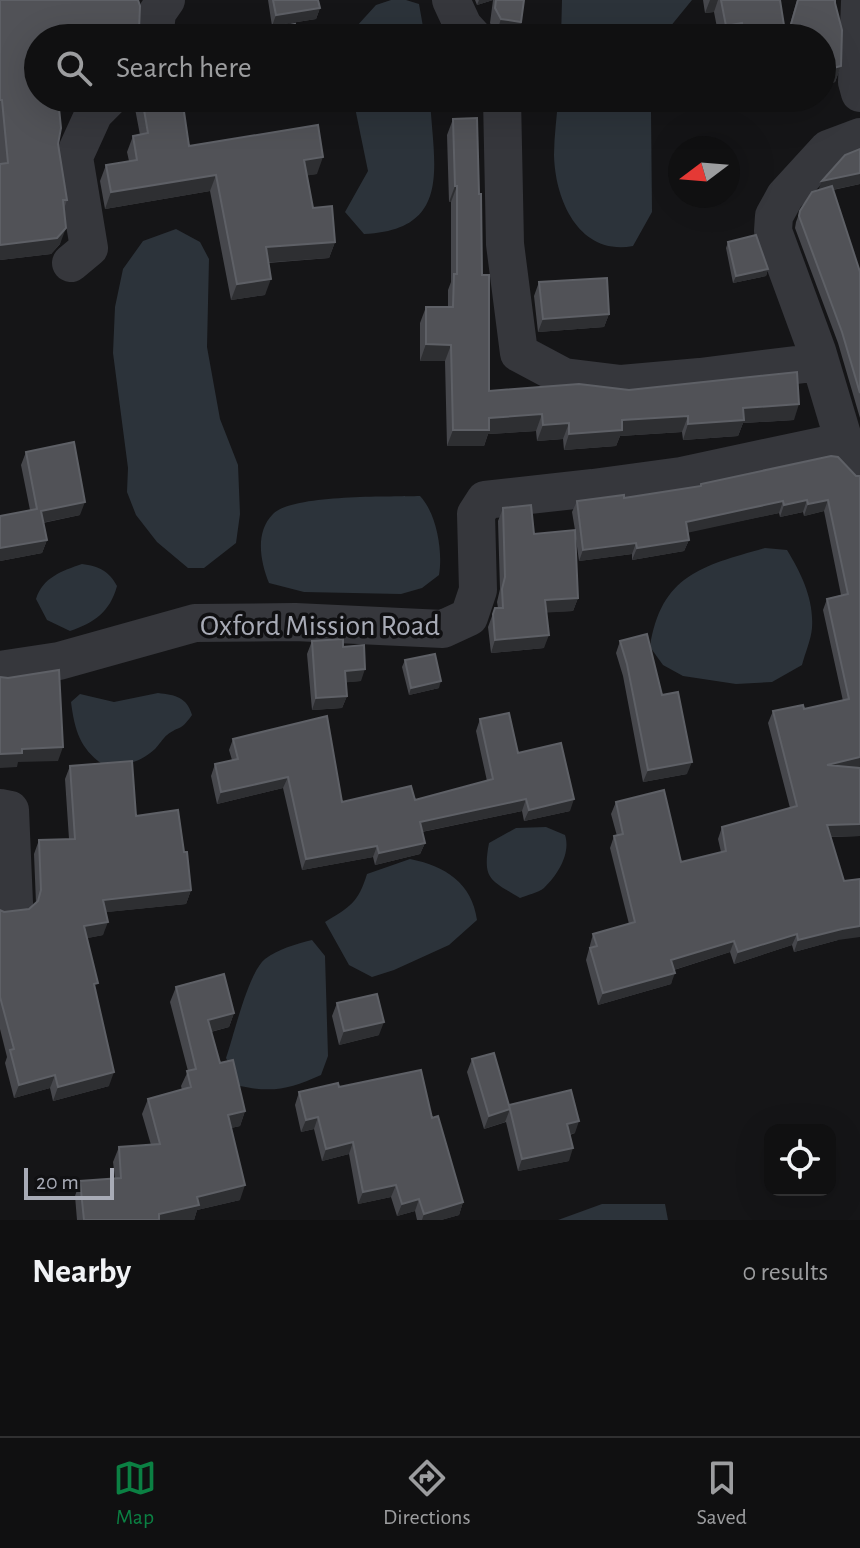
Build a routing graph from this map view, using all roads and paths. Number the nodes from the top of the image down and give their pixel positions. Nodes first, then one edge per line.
1 (166, 0) edge
2 (451, 0) edge
3 (860, 2) edge
4 (156, 24) edge
5 (462, 24) edge
6 (860, 93) edge
7 (95, 112) edge
8 (502, 112) edge
9 (860, 137) edge
10 (71, 263) dead end
11 (820, 362) junction
12 (853, 457) edge
13 (0, 670) edge
14 (0, 808) edge
15 (0, 903) edge

1 - 4 street
2 - 5 street
3 - 6 street
7 - 10 street
8 - 11 street
9 - 11 street
11 - 12 street
12 - 13 street, Oxford Mission Road
14 - 15 street

